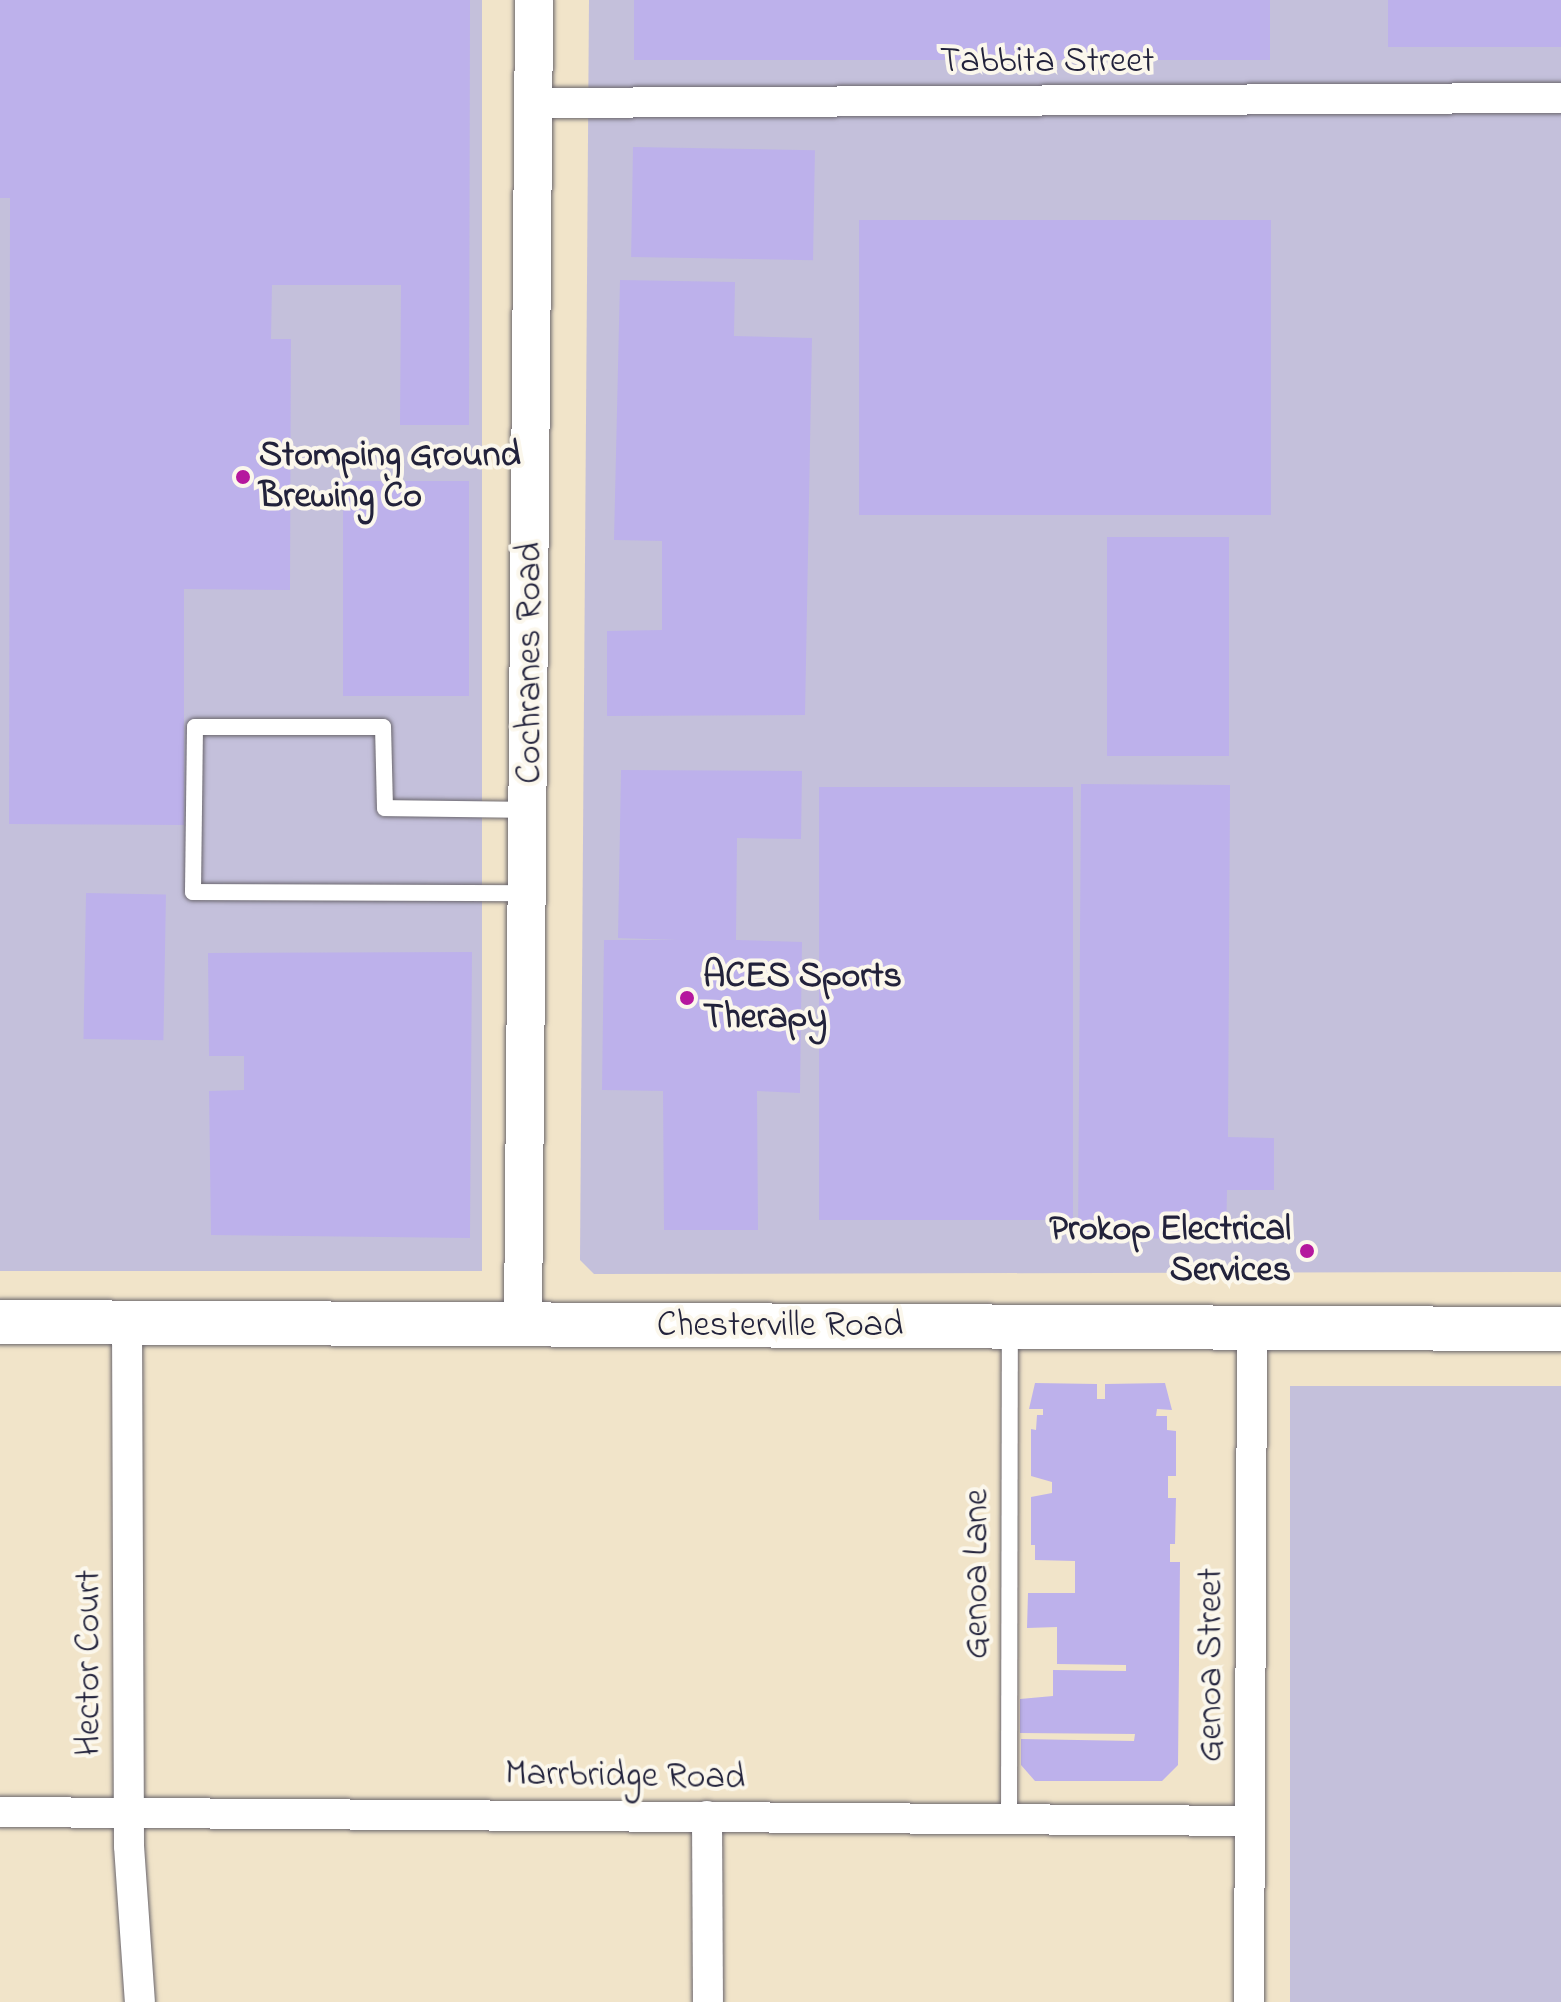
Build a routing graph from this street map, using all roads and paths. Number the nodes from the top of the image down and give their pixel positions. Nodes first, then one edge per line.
1 (534, 0) edge
2 (1561, 98) edge
3 (533, 103) junction
4 (530, 810) junction
5 (530, 893) junction
6 (0, 1322) edge
7 (127, 1323) junction
8 (523, 1326) junction
9 (1010, 1328) junction
10 (1252, 1328) junction
11 (1561, 1329) edge
12 (129, 1811) junction
13 (0, 1812) edge
14 (707, 1816) junction
15 (1009, 1821) junction
16 (1250, 1821) junction
17 (140, 2002) edge
18 (708, 2002) edge
19 (1249, 2002) edge

1 - 3 street, Cochranes Road
2 - 3 street, Tabbita Street
3 - 4 street, Cochranes Road
4 - 5 street, Cochranes Road
4 - 5 lane
5 - 8 street, Cochranes Road
6 - 7 main road, Chesterville Road
7 - 8 main road, Chesterville Road
7 - 12 street, Hector Court
8 - 9 main road, Chesterville Road
9 - 10 main road, Chesterville Road
9 - 15 lane, Genoa Lane
10 - 11 main road, Chesterville Road
10 - 16 street, Genoa Street
12 - 13 street, Marrbridge Road
12 - 14 street, Marrbridge Road
12 - 17 street, Hector Court
14 - 15 street, Marrbridge Road
14 - 18 street
15 - 16 street, Marrbridge Road
16 - 19 street, Genoa Street

